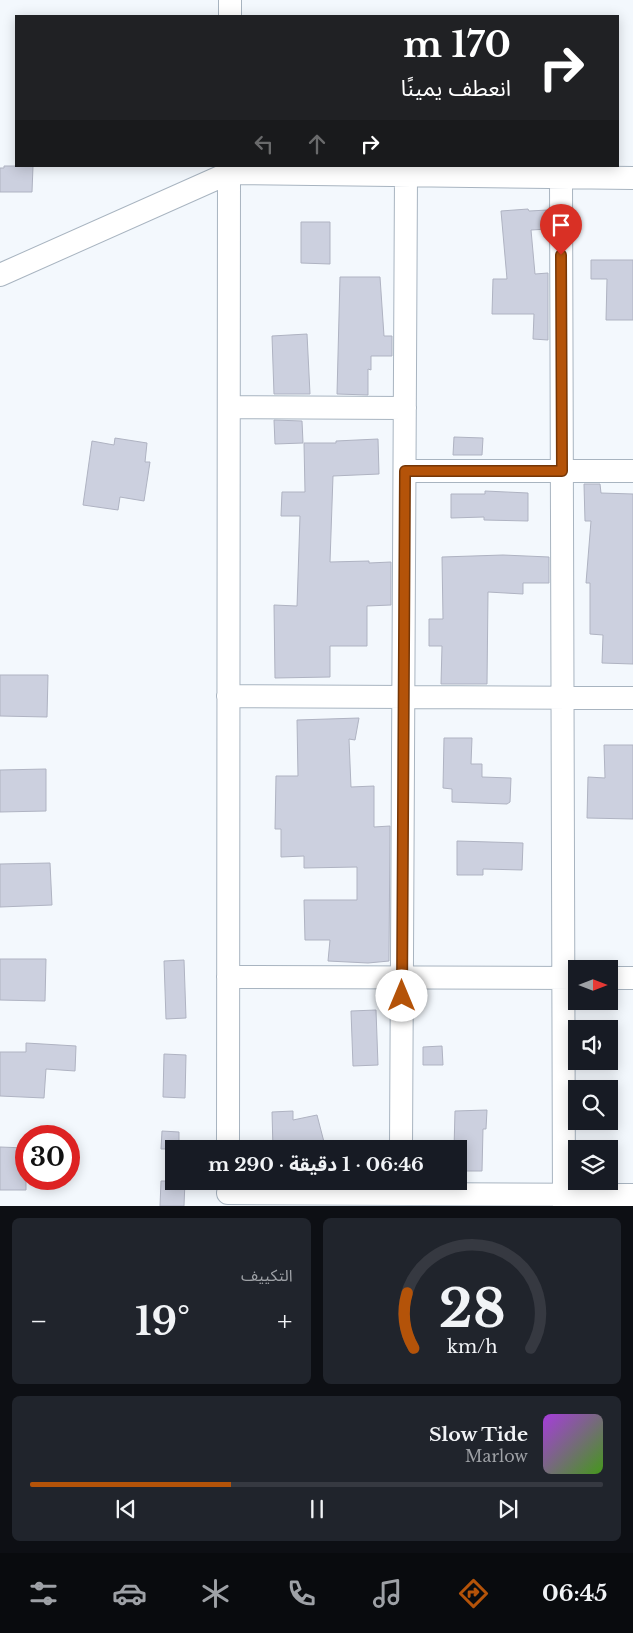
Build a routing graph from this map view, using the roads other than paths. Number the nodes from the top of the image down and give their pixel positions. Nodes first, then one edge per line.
1 (230, 0) edge
2 (230, 15) edge
3 (229, 169) edge
4 (406, 175) junction
5 (561, 177) junction
6 (633, 178) edge
7 (0, 275) edge
8 (229, 407) junction
9 (405, 408) junction
10 (405, 471) junction
11 (562, 471) junction
12 (633, 471) edge
13 (228, 696) junction
14 (404, 696) junction
15 (562, 697) junction
16 (633, 698) edge
17 (569, 960) edge
18 (228, 977) junction
19 (402, 977) junction
20 (568, 978) edge
21 (618, 978) edge
22 (633, 978) edge
23 (569, 1010) edge
24 (228, 1140) edge
25 (401, 1140) edge
26 (228, 1193) edge
27 (401, 1194) edge
28 (633, 1195) edge
29 (564, 1200) edge

1 - 2 street
3 - 4 street
3 - 7 street
3 - 8 street
4 - 5 street
4 - 9 street
5 - 6 street
5 - 11 street
8 - 9 street
8 - 13 street
9 - 10 street
10 - 11 street
10 - 14 street
11 - 12 street
11 - 15 street
13 - 14 street
13 - 18 street
14 - 15 street
14 - 19 street
15 - 16 street
15 - 17 street
18 - 19 street
18 - 24 street
19 - 20 street
19 - 25 street
21 - 22 street
23 - 29 street
26 - 27 street
27 - 29 street
28 - 29 street

